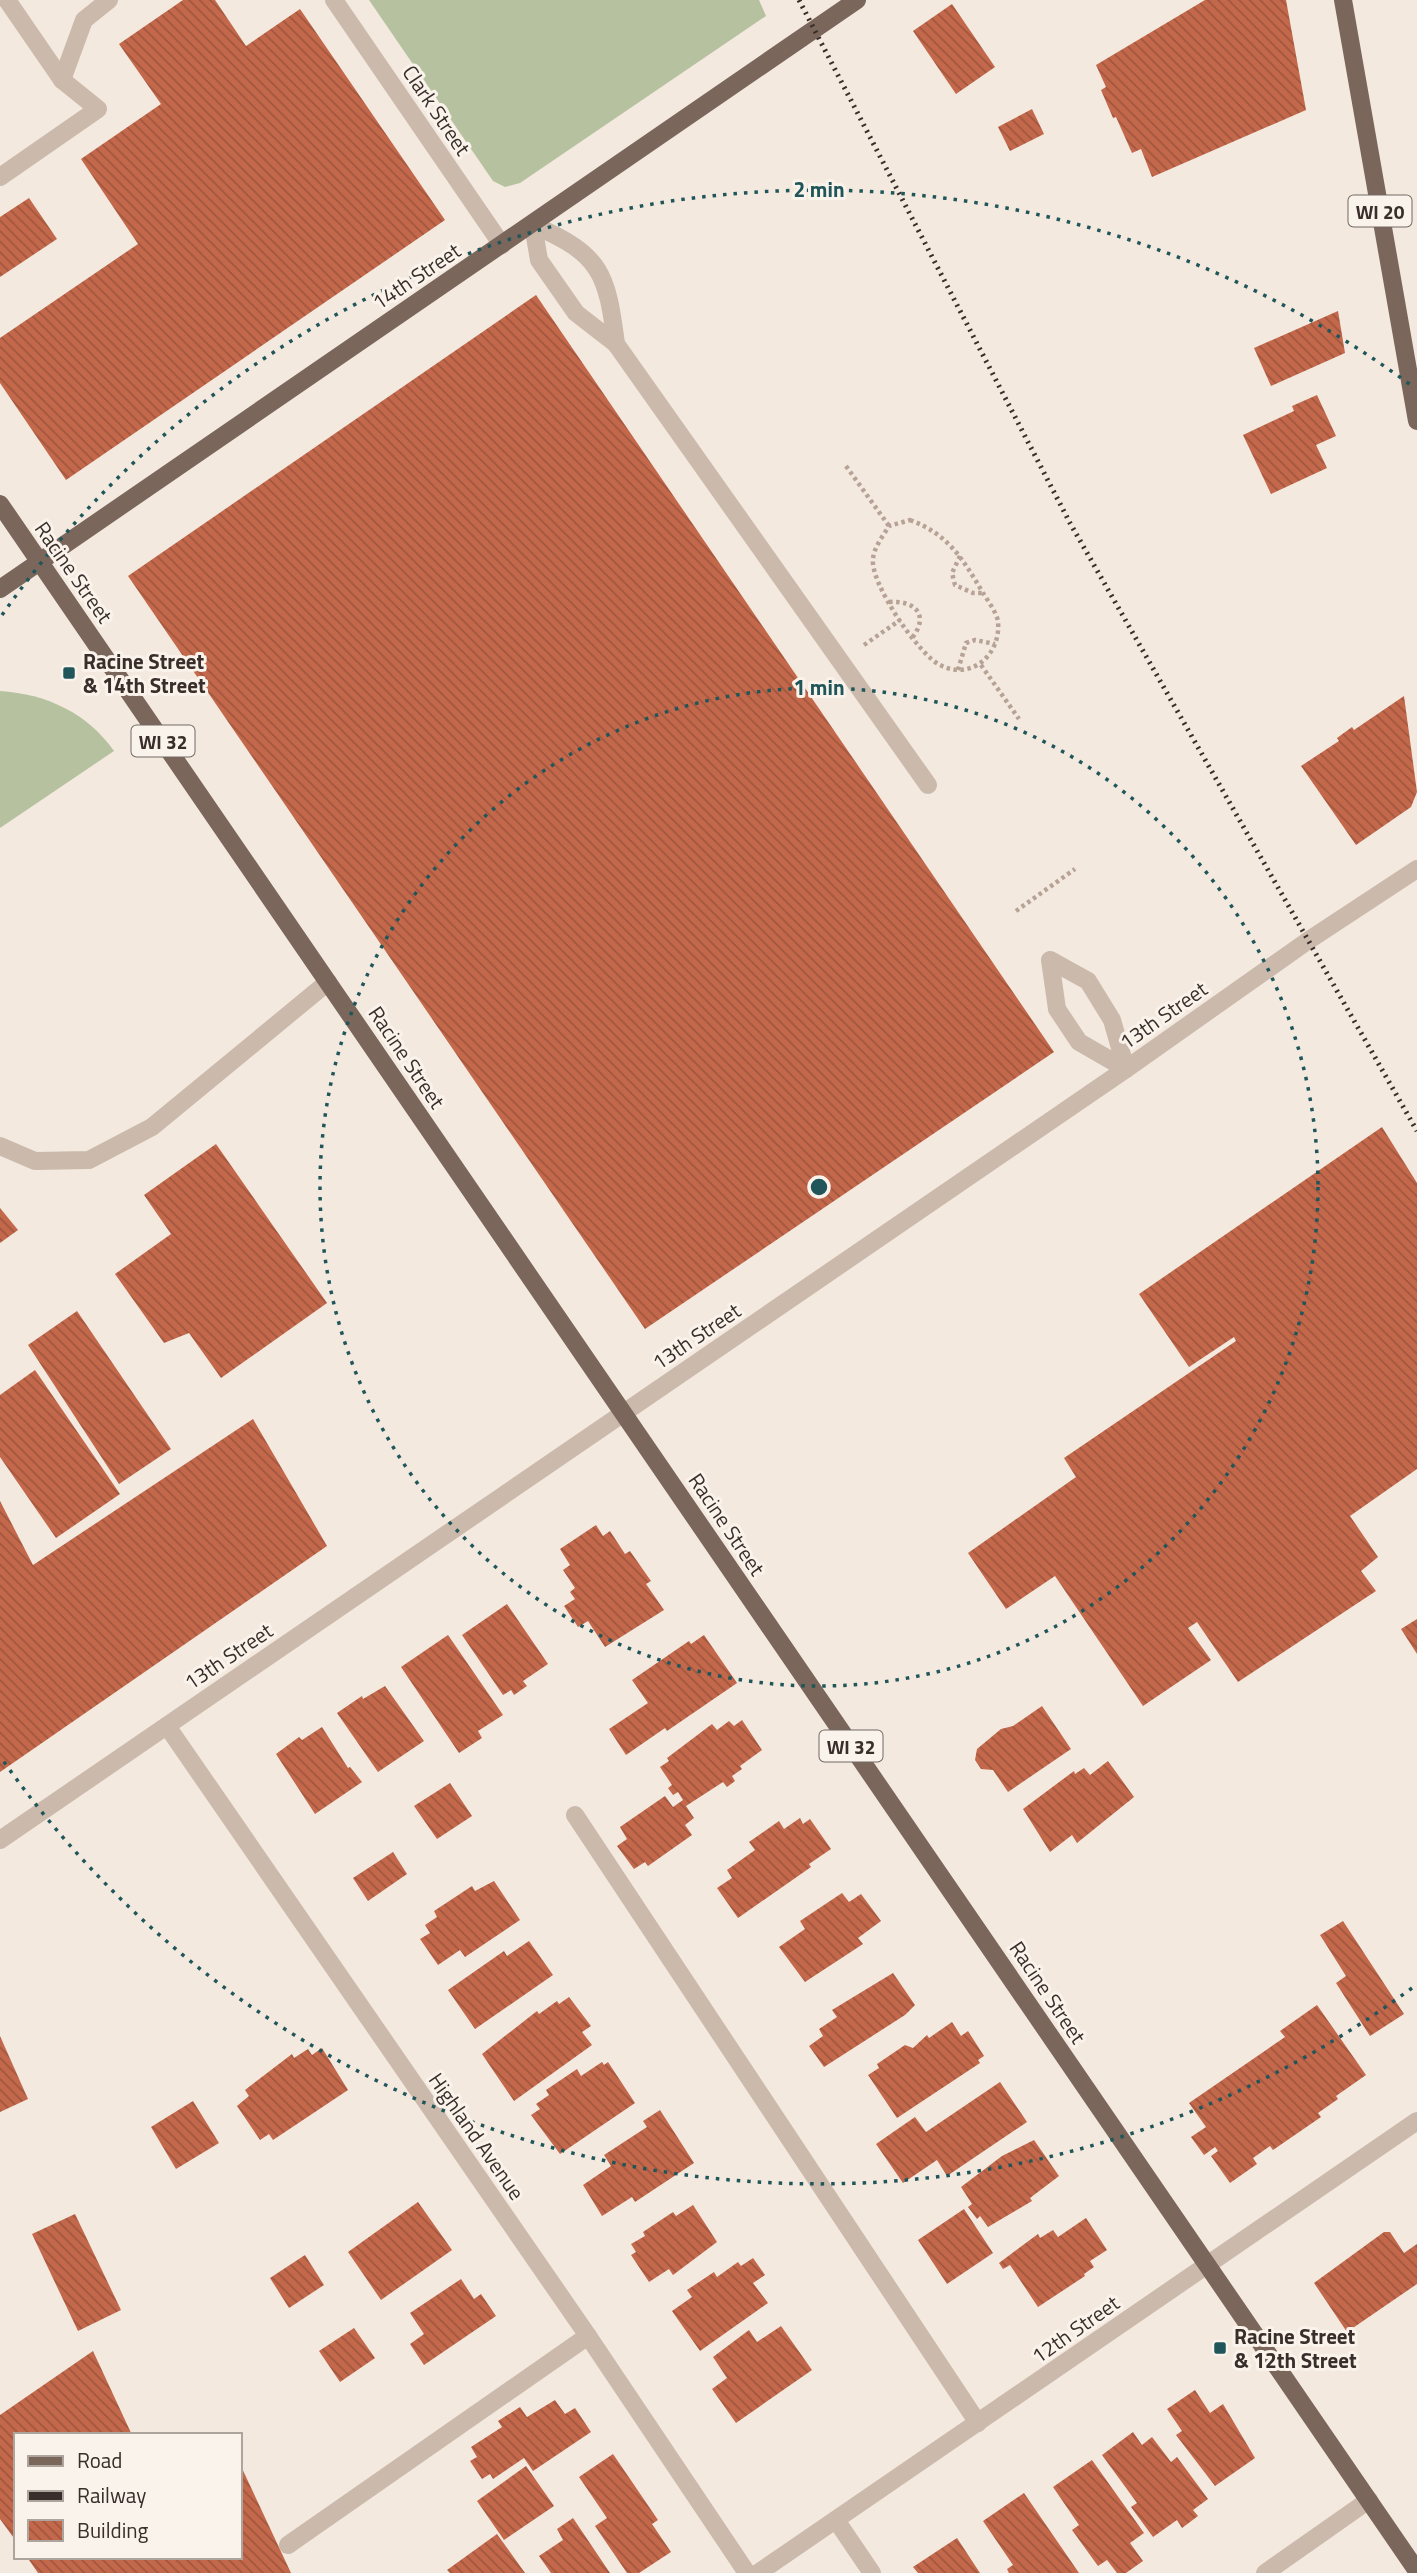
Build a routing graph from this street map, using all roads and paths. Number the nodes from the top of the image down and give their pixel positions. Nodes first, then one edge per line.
1 (7, 0) edge
2 (108, 0) edge
3 (334, 0) edge
4 (857, 0) edge
5 (1343, 0) edge
6 (62, 80) junction
7 (0, 177) edge
8 (533, 225) junction
9 (502, 245) junction
10 (616, 344) junction
11 (1417, 421) edge
12 (846, 466) dead end
13 (0, 503) edge
14 (889, 526) junction
15 (960, 556) junction
16 (40, 561) junction
17 (0, 589) edge
18 (983, 593) junction
19 (890, 602) junction
20 (901, 620) junction
21 (912, 638) junction
22 (995, 644) junction
23 (841, 661) junction
24 (981, 664) junction
25 (958, 670) junction
26 (1019, 719) dead end
27 (928, 785) dead end
28 (1075, 869) dead end
29 (1417, 869) edge
30 (1016, 911) dead end
31 (328, 982) junction
32 (1126, 1069) junction
33 (0, 1146) edge
34 (624, 1413) junction
35 (167, 1726) junction
36 (575, 1815) dead end
37 (0, 1840) edge
38 (1417, 2121) edge
39 (1208, 2266) junction
40 (588, 2336) junction
41 (978, 2423) junction
42 (1369, 2500) junction
43 (836, 2520) junction
44 (288, 2545) dead end
45 (1417, 2571) edge
46 (747, 2573) edge
47 (758, 2573) edge
48 (872, 2573) edge
49 (1265, 2573) edge

1 - 6 street
2 - 6 street
3 - 9 street, Clark Street
4 - 8 main road, 14th Street
5 - 11 main road, WI 20
6 - 7 street
8 - 9 main road, 14th Street
8 - 10 street
8 - 10 street
9 - 16 main road, 14th Street
10 - 23 street
12 - 14 path
13 - 16 main road, Racine Street / WI 32
14 - 15 path
14 - 19 path
15 - 18 path
15 - 18 path
16 - 17 main road, 14th Street
16 - 31 main road, Racine Street / WI 32
18 - 22 path
19 - 20 path
19 - 21 path
20 - 21 path
20 - 23 path
21 - 25 path
22 - 24 path
22 - 25 path
23 - 27 street
24 - 25 path
24 - 26 path
28 - 30 path
29 - 32 street, 13th Street
31 - 33 street
31 - 34 main road, Racine Street / WI 32
32 - 32 street
32 - 34 street, 13th Street
34 - 35 street, 13th Street
34 - 39 main road, Racine Street / WI 32
35 - 37 street, 13th Street
35 - 40 street, Highland Avenue
36 - 41 street
38 - 39 street, 12th Street
39 - 41 street, 12th Street
39 - 42 main road, Racine Street / WI 32
40 - 44 street
40 - 46 street, Highland Avenue
41 - 43 street, 12th Street
42 - 45 main road, Racine Street / WI 32
42 - 49 street
43 - 47 street, 12th Street
43 - 48 street

